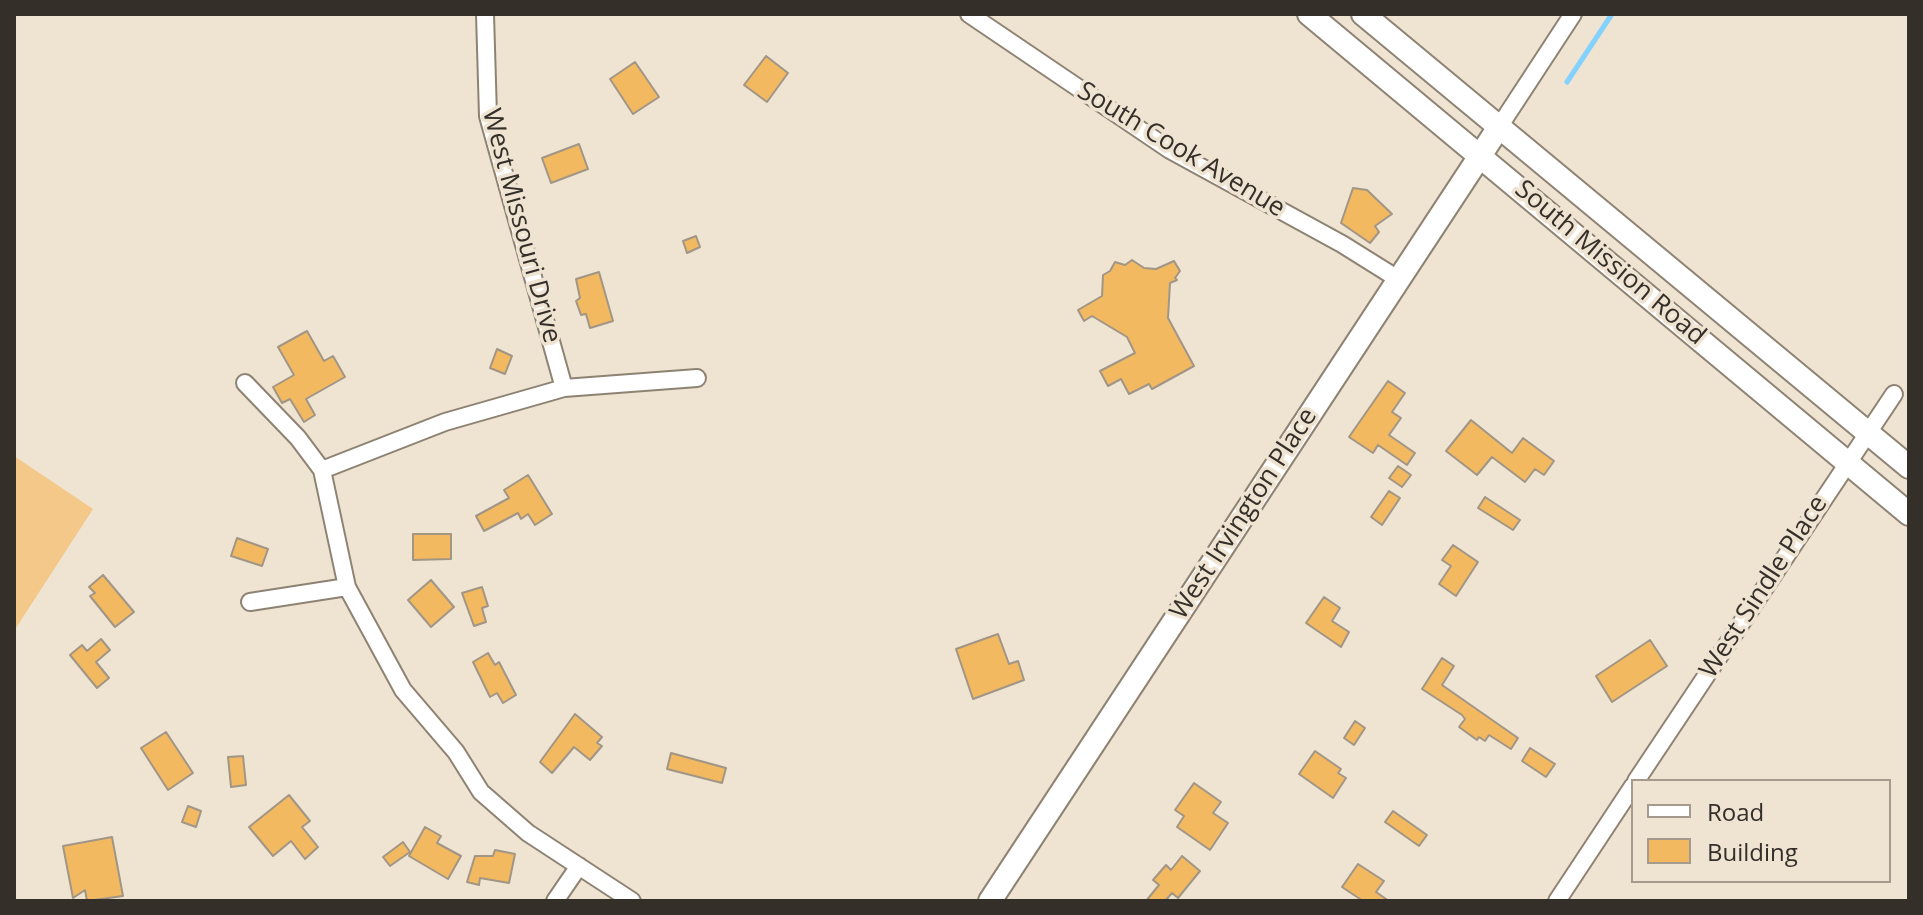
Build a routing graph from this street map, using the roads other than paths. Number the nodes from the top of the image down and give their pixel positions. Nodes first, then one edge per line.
1 (485, 14) edge
2 (969, 14) edge
3 (1309, 14) edge
4 (1363, 14) edge
5 (1573, 14) edge
6 (1499, 127) junction
7 (1479, 155) junction
8 (1398, 279) junction
9 (697, 378) dead end
10 (245, 383) dead end
11 (564, 388) junction
12 (1894, 394) dead end
13 (1869, 432) junction
14 (1848, 460) junction
15 (1909, 467) edge
16 (322, 470) junction
17 (1909, 514) edge
18 (347, 587) junction
19 (250, 602) dead end
20 (1637, 779) edge
21 (1631, 788) edge
22 (579, 866) junction
23 (555, 901) edge
24 (632, 901) edge
25 (990, 901) edge
26 (1557, 901) edge

1 - 11 street, West Missouri Drive
2 - 8 street, South Cook Avenue
3 - 7 main road, South Mission Road
4 - 6 main road, South Mission Road
5 - 6 street
6 - 7 main road, West Irvington Place
6 - 13 main road, South Mission Road
7 - 8 main road, West Irvington Place
7 - 14 main road, South Mission Road
8 - 25 main road, West Irvington Place
9 - 11 street
10 - 16 street
11 - 16 street
12 - 13 street, West Sindle Place
13 - 14 street, West Sindle Place
13 - 15 main road, South Mission Road
14 - 17 main road, South Mission Road
14 - 20 street, West Sindle Place
16 - 18 street
18 - 19 street
18 - 22 street
21 - 26 street, West Sindle Place
22 - 23 street
22 - 24 street

